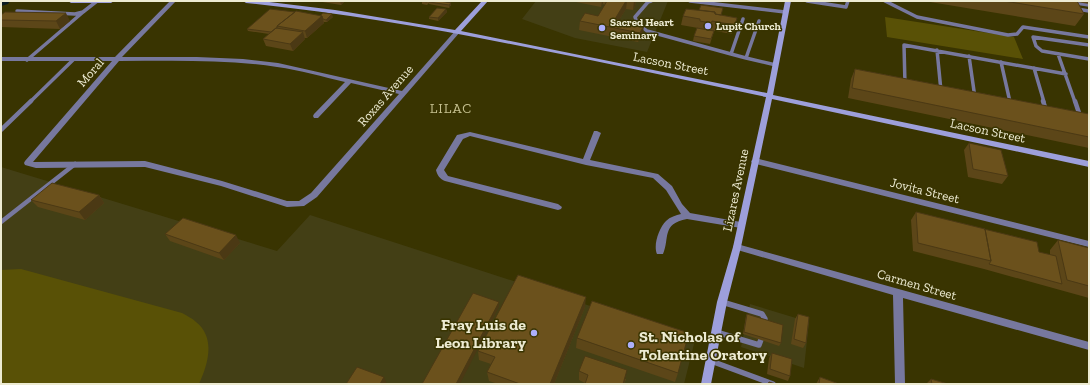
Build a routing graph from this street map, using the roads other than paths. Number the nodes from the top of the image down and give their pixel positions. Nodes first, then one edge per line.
1 (71, 1) edge
2 (97, 1) edge
3 (111, 1) edge
4 (173, 1) edge
5 (246, 1) edge
6 (485, 1) edge
7 (651, 1) edge
8 (690, 1) edge
9 (788, 1) edge
10 (807, 1) edge
11 (848, 1) edge
12 (885, 1) edge
13 (1063, 1) edge
14 (1089, 5) edge
15 (1074, 8) edge
16 (17, 11) edge
17 (1089, 11) edge
18 (84, 12) junction
19 (785, 12) junction
20 (743, 19) dead end
21 (759, 21) dead end
22 (457, 32) junction
23 (1089, 37) edge
24 (1089, 45) edge
25 (937, 50) junction
26 (731, 54) junction
27 (1058, 54) junction
28 (969, 56) junction
29 (746, 58) junction
30 (1, 59) edge
31 (74, 59) junction
32 (117, 59) junction
33 (1089, 59) edge
34 (27, 60) junction
35 (1001, 62) junction
36 (776, 65) junction
37 (1034, 68) junction
38 (1066, 74) junction
39 (350, 81) junction
40 (898, 86) edge
41 (905, 87) junction
42 (912, 89) edge
43 (403, 93) junction
44 (934, 93) edge
45 (769, 96) junction
46 (969, 100) edge
47 (1011, 108) edge
48 (316, 116) dead end
49 (1047, 116) edge
50 (1082, 123) edge
51 (1, 130) edge
52 (597, 133) dead end
53 (755, 161) junction
54 (586, 162) junction
55 (75, 164) junction
56 (1089, 164) edge
57 (558, 207) dead end
58 (687, 216) junction
59 (1, 222) edge
60 (741, 225) junction
61 (1089, 244) edge
62 (737, 247) junction
63 (660, 252) dead end
64 (898, 292) junction
65 (722, 302) junction
66 (716, 332) junction
67 (1089, 346) edge
68 (711, 361) junction
69 (706, 384) edge
70 (774, 384) edge
71 (900, 384) edge

1 - 2 main road
2 - 3 main road
2 - 18 lane
4 - 32 street, Moral
5 - 22 main road, Lacson Street
6 - 22 main road, Roxas Avenue
7 - 26 lane
8 - 19 lane
9 - 19 main road, Lizares Avenue
10 - 11 lane
12 - 23 lane
13 - 14 lane
15 - 17 lane
16 - 18 lane
18 - 34 lane
19 - 36 main road, Lizares Avenue
20 - 26 lane
21 - 29 lane
22 - 43 street, Roxas Avenue
22 - 45 main road, Lacson Street
24 - 27 lane
25 - 28 lane
25 - 41 lane
25 - 44 lane
26 - 29 lane
27 - 33 lane
27 - 38 lane
28 - 35 lane
28 - 46 lane
29 - 36 lane
30 - 34 street
31 - 32 street
31 - 34 street
31 - 51 lane
32 - 39 street
32 - 55 street, Moral
35 - 37 lane
35 - 47 lane
36 - 45 main road, Lizares Avenue
37 - 38 lane
37 - 49 lane
38 - 50 lane
39 - 43 street
39 - 48 street
40 - 41 lane
41 - 42 lane
43 - 55 street, Roxas Avenue
45 - 53 main road, Lizares Avenue
45 - 56 main road, Lacson Street
52 - 54 street
53 - 60 main road, Lizares Avenue
53 - 61 street, Jovita Street
54 - 57 street
54 - 58 street
55 - 59 lane
58 - 60 street
58 - 63 street
60 - 62 main road, Lizares Avenue
62 - 64 street, Carmen Street
62 - 65 main road, Lizares Avenue
64 - 67 street, Carmen Street
64 - 71 street
65 - 66 main road, Lizares Avenue
65 - 66 lane
66 - 68 main road, Lizares Avenue
68 - 69 main road, Lizares Avenue
68 - 70 lane

